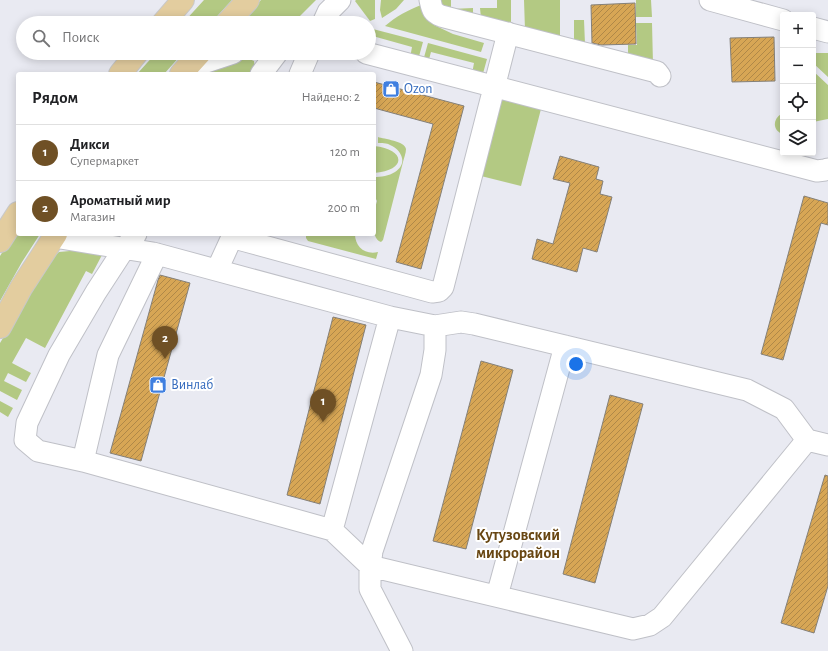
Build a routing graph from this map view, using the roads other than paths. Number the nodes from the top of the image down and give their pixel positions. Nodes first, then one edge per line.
1 (184, 0) edge
2 (248, 0) edge
3 (340, 0) edge
4 (430, 0) edge
5 (710, 0) edge
6 (169, 16) edge
7 (233, 16) edge
8 (326, 16) edge
9 (780, 19) edge
10 (816, 29) edge
11 (828, 32) edge
12 (508, 34) junction
13 (376, 56) edge
14 (131, 60) edge
15 (194, 60) edge
16 (212, 60) edge
17 (272, 60) edge
18 (306, 60) edge
19 (122, 72) edge
20 (183, 72) edge
21 (185, 72) edge
22 (263, 72) edge
23 (301, 72) edge
24 (660, 76) dead end
25 (494, 87) junction
26 (828, 168) edge
27 (16, 216) edge
28 (54, 236) edge
29 (68, 236) edge
30 (232, 236) edge
31 (235, 236) edge
32 (0, 241) edge
33 (130, 241) edge
34 (157, 254) junction
35 (217, 270) junction
36 (390, 317) junction
37 (435, 326) junction
38 (0, 327) edge
39 (565, 346) junction
40 (807, 440) junction
41 (828, 445) edge
42 (83, 461) junction
43 (332, 530) junction
44 (370, 566) junction
45 (497, 596) junction
46 (402, 651) edge

1 - 6 main road
2 - 7 main road
3 - 8 lane
4 - 12 lane
5 - 9 lane
10 - 11 lane
12 - 24 lane
12 - 25 lane
13 - 25 lane
14 - 19 main road
15 - 20 main road
16 - 21 lane
17 - 22 lane
18 - 23 lane
25 - 26 lane
25 - 31 lane
27 - 32 main road
28 - 38 main road
29 - 33 lane
30 - 35 lane
33 - 34 lane
33 - 42 lane
34 - 35 lane
34 - 42 lane
35 - 36 lane
36 - 37 lane
36 - 43 lane
37 - 39 lane
37 - 44 lane
39 - 40 lane
39 - 45 lane
40 - 41 lane
40 - 45 lane
42 - 43 lane
43 - 44 lane
44 - 45 lane
44 - 46 lane

